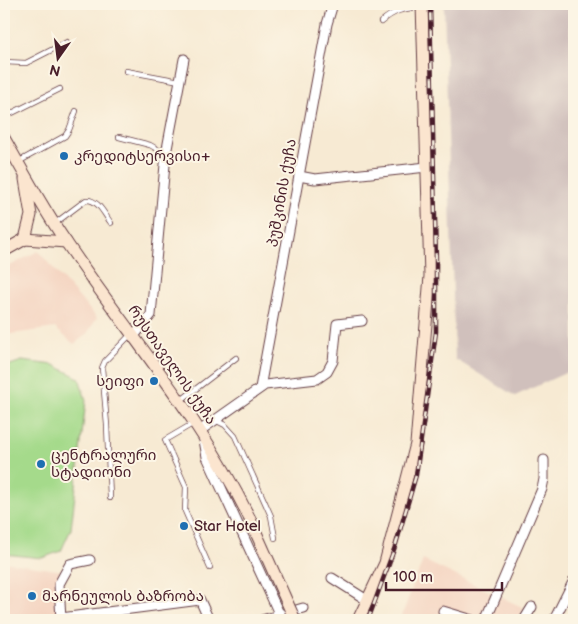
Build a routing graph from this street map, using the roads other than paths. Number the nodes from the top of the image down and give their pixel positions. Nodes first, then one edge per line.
1 (333, 4) edge
2 (422, 5) edge
3 (381, 22) dead end
4 (67, 42) dead end
5 (184, 59) dead end
6 (4, 62) edge
7 (126, 71) dead end
8 (180, 81) junction
9 (60, 89) dead end
10 (76, 111) dead end
11 (4, 117) edge
12 (118, 137) dead end
13 (4, 138) edge
14 (166, 154) junction
15 (18, 162) junction
16 (427, 167) junction
17 (24, 173) junction
18 (299, 176) junction
19 (111, 223) dead end
20 (54, 224) junction
21 (25, 239) junction
22 (66, 242) junction
23 (4, 251) edge
24 (362, 321) dead end
25 (133, 335) junction
26 (236, 358) dead end
27 (260, 388) junction
28 (180, 401) junction
29 (214, 420) junction
30 (200, 429) junction
31 (544, 460) dead end
32 (110, 498) dead end
33 (274, 538) dead end
34 (90, 560) dead end
35 (210, 568) dead end
36 (332, 578) dead end
37 (574, 580) edge
38 (368, 600) junction
39 (303, 608) dead end
40 (532, 608) dead end
41 (442, 611) dead end
42 (280, 618) edge
43 (61, 619) edge
44 (209, 620) edge
45 (262, 620) edge
46 (295, 620) edge
47 (358, 620) edge
48 (473, 620) edge
49 (486, 620) edge
50 (524, 620) edge
51 (554, 620) edge

1 - 18 street, პუშკინის ქუჩა
2 - 3 lane
2 - 16 street
4 - 6 lane
5 - 8 street
7 - 8 lane
8 - 14 street
9 - 11 lane
10 - 15 lane
12 - 14 lane
13 - 15 street, რუსთაველის ქუჩა
14 - 25 street
15 - 17 street, რუსთაველის ქუჩა
16 - 18 street
16 - 38 street
17 - 20 street, რუსთაველის ქუჩა
17 - 21 street
18 - 27 street, პუშკინის ქუჩა
19 - 20 lane
20 - 22 street, რუსთაველის ქუჩა
21 - 22 street
21 - 23 street
22 - 25 street, რუსთაველის ქუჩა
24 - 27 street
25 - 28 street, რუსთაველის ქუჩა
25 - 32 lane
26 - 28 lane
27 - 29 street
28 - 30 street, რუსთაველის ქუჩა
29 - 30 street
29 - 33 lane
30 - 35 lane
30 - 42 street
30 - 46 street, რუსთაველის ქუჩა, bridge
31 - 49 street
34 - 43 street
36 - 38 street
37 - 51 street
38 - 47 street
39 - 42 street
40 - 50 street
41 - 48 street
42 - 45 street
43 - 44 street

